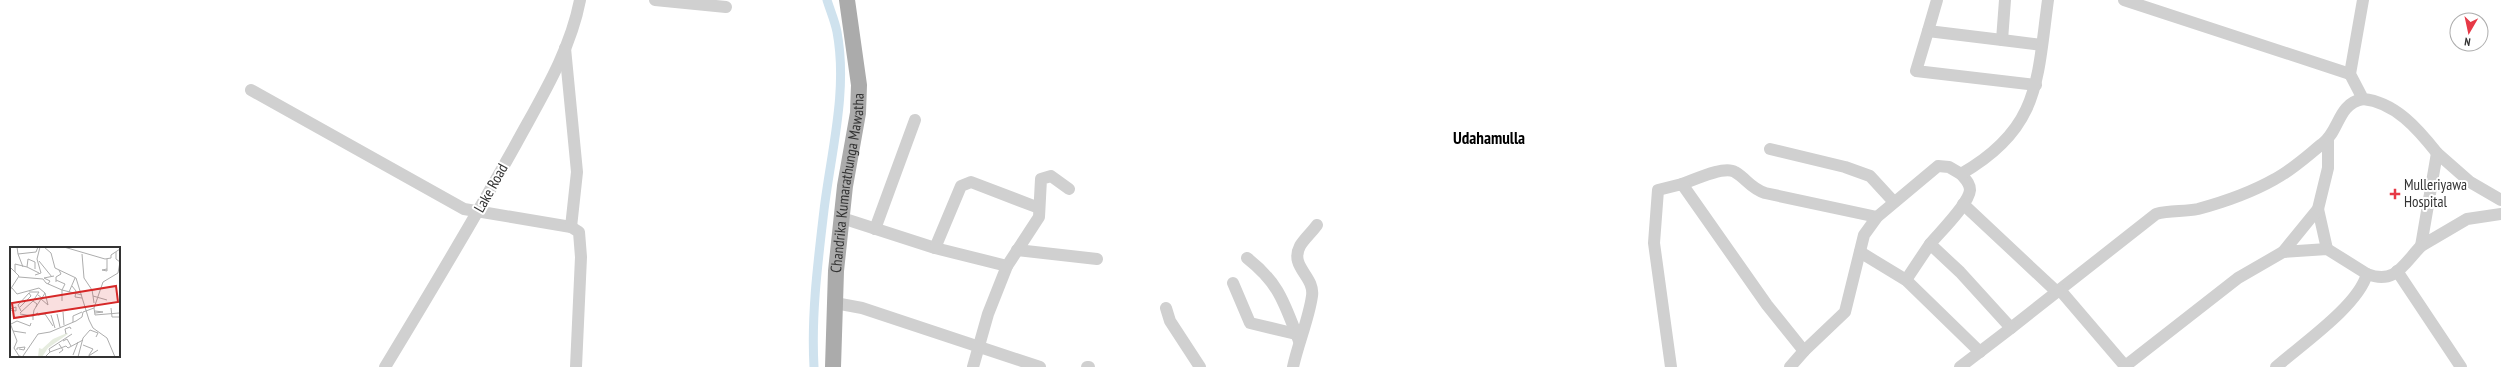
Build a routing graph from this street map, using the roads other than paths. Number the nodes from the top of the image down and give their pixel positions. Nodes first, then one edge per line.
1 (580, 0) edge
2 (655, 0) edge
3 (847, 0) edge
4 (1937, 0) edge
5 (2005, 0) edge
6 (2048, 0) edge
7 (2124, 0) edge
8 (2364, 0) edge
9 (726, 7) dead end
10 (1928, 31) junction
11 (2002, 40) junction
12 (2042, 45) junction
13 (565, 48) junction
14 (2350, 74) junction
15 (2036, 85) junction
16 (251, 90) dead end
17 (2363, 99) junction
18 (914, 120) dead end
19 (2328, 140) junction
20 (1770, 149) dead end
21 (2437, 153) junction
22 (1961, 174) junction
23 (1682, 184) junction
24 (1069, 189) dead end
25 (2501, 200) edge
26 (1893, 202) junction
27 (1963, 204) junction
28 (1039, 208) junction
29 (2318, 208) junction
30 (478, 212) junction
31 (2501, 214) edge
32 (1877, 216) junction
33 (842, 218) junction
34 (1318, 225) dead end
35 (571, 227) junction
36 (875, 229) junction
37 (1930, 244) junction
38 (2421, 246) junction
39 (935, 248) junction
40 (2327, 249) junction
41 (1017, 250) junction
42 (1860, 252) junction
43 (2283, 252) junction
44 (1247, 258) dead end
45 (1097, 259) dead end
46 (1007, 266) junction
47 (2397, 271) junction
48 (2367, 274) junction
49 (1906, 280) junction
50 (1233, 283) dead end
51 (2058, 291) junction
52 (835, 303) junction
53 (1166, 308) dead end
54 (2011, 328) junction
55 (1297, 337) junction
56 (980, 348) junction
57 (1804, 351) junction
58 (1980, 352) junction
59 (385, 367) edge
60 (576, 367) edge
61 (833, 367) edge
62 (973, 367) edge
63 (1040, 367) edge
64 (1200, 367) edge
65 (1293, 367) edge
66 (1671, 367) edge
67 (1790, 367) edge
68 (1960, 367) edge
69 (2124, 367) edge
70 (2276, 367) edge
71 (2461, 367) edge

1 - 13 street, Lake Road
2 - 9 street
3 - 33 main road, Chandrika Kumarathunga Mawatha
4 - 10 street
5 - 11 street
6 - 12 street
7 - 14 street
8 - 14 street
10 - 11 street
10 - 15 street
11 - 12 street
12 - 15 street
13 - 30 street, Lake Road
13 - 35 street
14 - 17 street
15 - 22 street
16 - 30 street
17 - 19 street
17 - 21 street
18 - 36 street
19 - 29 street
19 - 51 street
20 - 26 street
21 - 25 street
21 - 38 street
22 - 26 street
22 - 27 street
23 - 32 street
23 - 57 street
23 - 66 street
24 - 28 street
26 - 32 street
27 - 37 street
27 - 51 street
28 - 39 street
28 - 41 street
29 - 40 street
29 - 43 street
30 - 35 street
30 - 59 street, Lake Road
31 - 38 street
32 - 42 street
33 - 36 street
33 - 52 main road, Chandrika Kumarathunga Mawatha
34 - 55 street
35 - 60 street
36 - 39 street
37 - 49 street
37 - 54 street
38 - 47 street
39 - 46 street
40 - 43 street
40 - 48 street
41 - 45 street
41 - 46 street
42 - 49 street
42 - 57 street
43 - 69 street
44 - 55 street
46 - 56 street
47 - 48 street
47 - 71 street
48 - 70 street
49 - 58 street
50 - 55 street
51 - 54 street
51 - 69 street
52 - 56 street
52 - 61 main road, Chandrika Kumarathunga Mawatha
53 - 64 street
54 - 58 street
55 - 65 street
56 - 62 street
56 - 63 street
57 - 67 street
58 - 68 street

